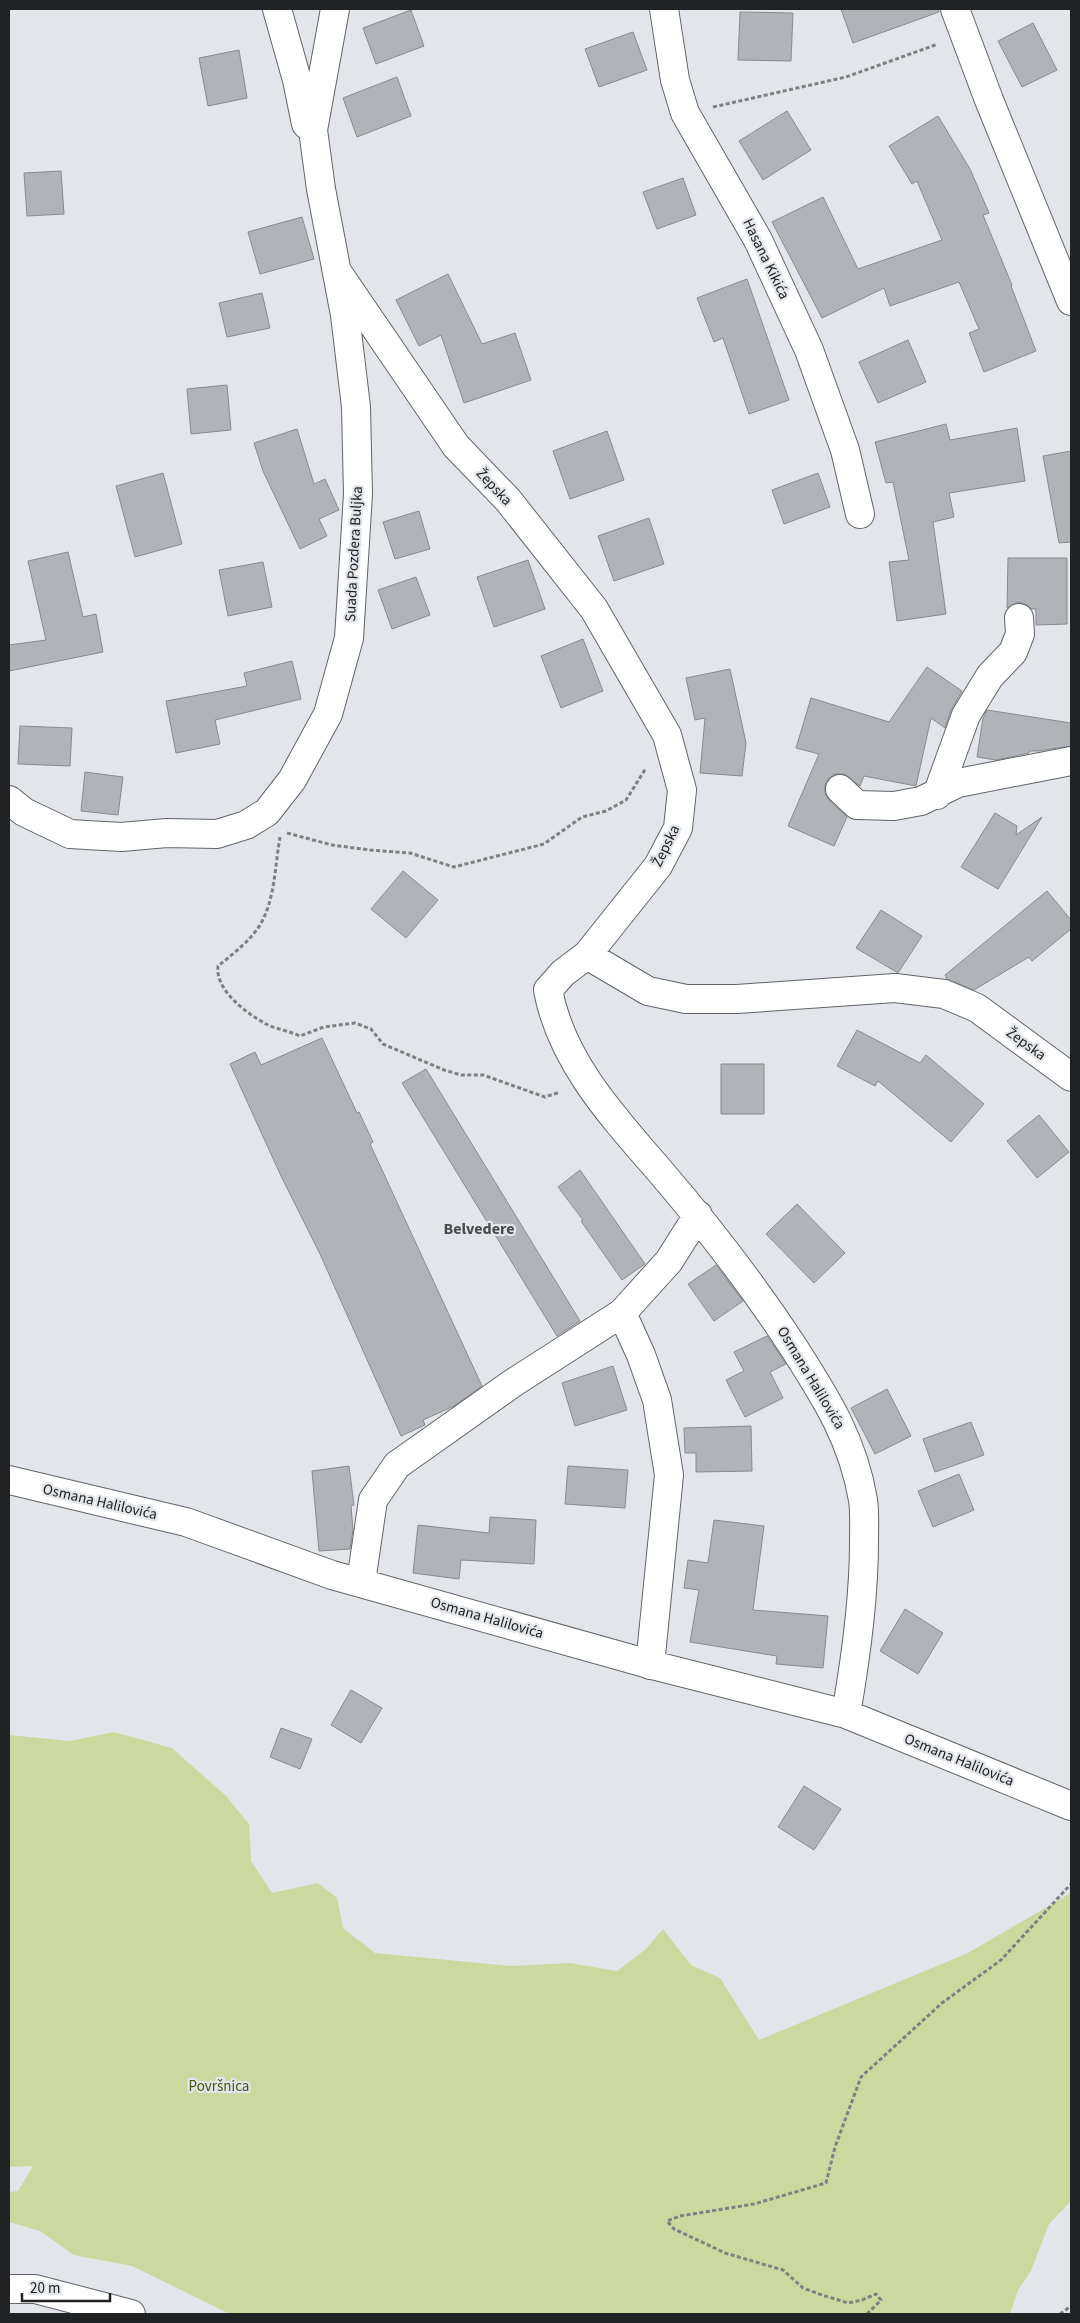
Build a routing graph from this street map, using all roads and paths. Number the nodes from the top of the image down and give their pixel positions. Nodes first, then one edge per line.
1 (277, 9) edge
2 (335, 9) edge
3 (664, 9) edge
4 (955, 9) edge
5 (965, 35) junction
6 (685, 113) junction
7 (314, 130) junction
8 (338, 272) junction
9 (1071, 301) edge
10 (860, 514) dead end
11 (1019, 618) dead end
12 (667, 735) junction
13 (1071, 762) edge
14 (840, 789) dead end
15 (937, 795) junction
16 (9, 800) edge
17 (587, 955) junction
18 (1071, 1077) edge
19 (602, 1103) junction
20 (698, 1215) junction
21 (622, 1313) junction
22 (9, 1480) edge
23 (361, 1582) junction
24 (650, 1665) junction
25 (846, 1714) junction
26 (1071, 1806) edge
27 (1071, 1884) edge
28 (9, 2289) edge
29 (1071, 2306) edge
30 (131, 2314) edge
31 (867, 2314) edge
32 (1060, 2314) edge

1 - 7 street
2 - 7 street, Suada Pozdera Buljka
3 - 6 street, Hasana Kikića
4 - 5 street
5 - 6 path
5 - 9 street
6 - 10 street, Hasana Kikića
7 - 8 street, Suada Pozdera Buljka
8 - 12 street, Žepska
8 - 16 street, Suada Pozdera Buljka
11 - 15 street
12 - 17 street, Žepska
12 - 19 path
13 - 15 street
14 - 15 street
17 - 18 street, Žepska
17 - 19 street, Osmana Halilovića
19 - 20 street, Osmana Halilovića
20 - 21 street
20 - 25 street, Osmana Halilovića
21 - 23 street
21 - 24 street
22 - 23 street, Osmana Halilovića
23 - 24 street, Osmana Halilovića
24 - 25 street, Osmana Halilovića
25 - 26 street, Osmana Halilovića
27 - 31 path
28 - 30 street
29 - 32 path

